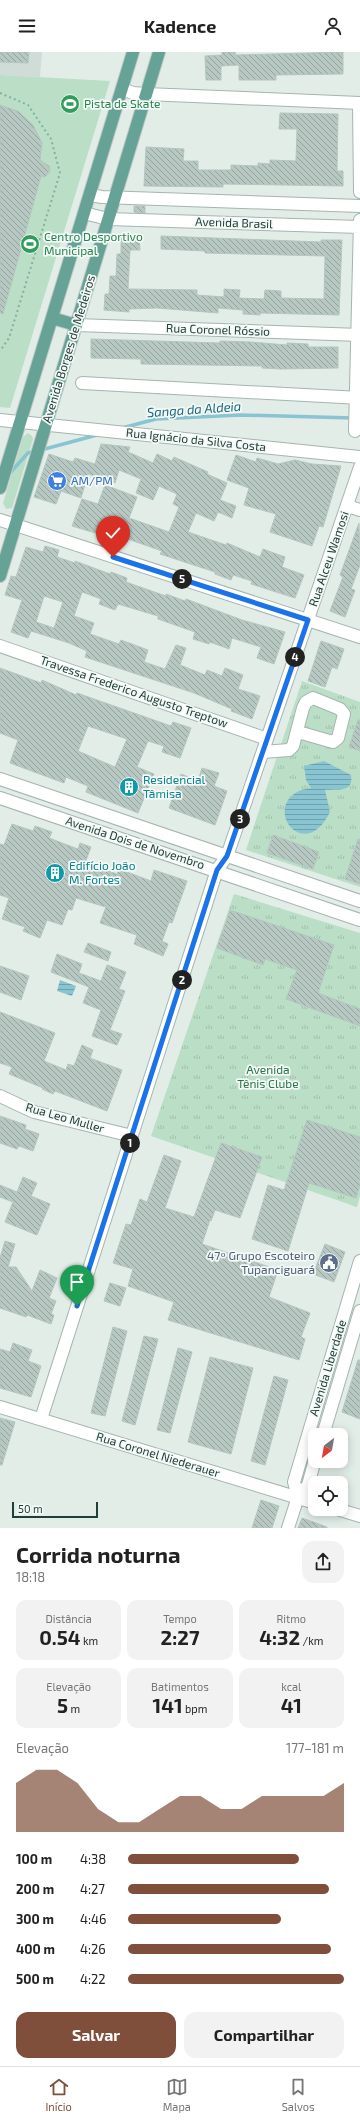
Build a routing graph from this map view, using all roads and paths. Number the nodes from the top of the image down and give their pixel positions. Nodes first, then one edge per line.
1 (133, 52) edge
2 (159, 52) edge
3 (122, 89) junction
4 (0, 93) edge
5 (146, 94) junction
6 (359, 103) edge
7 (360, 192) edge
8 (90, 195) junction
9 (114, 198) junction
10 (360, 206) edge
11 (84, 213) junction
12 (108, 219) junction
13 (360, 219) edge
14 (360, 227) edge
15 (52, 318) junction
16 (76, 324) junction
17 (359, 335) edge
18 (0, 351) edge
19 (82, 383) dead end
20 (358, 398) edge
21 (0, 420) edge
22 (26, 423) junction
23 (46, 425) junction
24 (356, 431) dead end
25 (360, 456) edge
26 (360, 468) edge
27 (0, 488) edge
28 (347, 506) junction
29 (360, 510) edge
30 (0, 520) edge
31 (16, 525) junction
32 (0, 576) edge
33 (308, 620) junction
34 (360, 637) edge
35 (0, 646) edge
36 (298, 732) dead end
37 (267, 738) junction
38 (263, 752) junction
39 (0, 779) edge
40 (0, 798) edge
41 (227, 856) junction
42 (217, 870) junction
43 (360, 901) edge
44 (360, 920) edge
45 (0, 1096) edge
46 (132, 1136) junction
47 (360, 1261) edge
48 (360, 1311) edge
49 (0, 1406) edge
50 (41, 1419) junction
51 (325, 1428) edge
52 (313, 1468) edge
53 (298, 1497) junction
54 (308, 1500) edge
55 (348, 1512) edge
56 (360, 1516) edge
57 (288, 1528) edge

1 - 3 main road
2 - 5 main road, Avenida Borges de Medeiros
3 - 5 street
3 - 8 main road
4 - 18 path
5 - 6 street
5 - 9 main road, Avenida Borges de Medeiros
6 - 7 street
8 - 9 street, Avenida Brasil
8 - 11 main road
9 - 10 street, Avenida Brasil
9 - 12 main road, Avenida Borges de Medeiros
11 - 12 street, Avenida Brasil
11 - 15 main road
12 - 14 street, Avenida Brasil
12 - 16 main road, Avenida Borges de Medeiros
13 - 14 street
14 - 17 street
15 - 16 main road
15 - 22 main road
16 - 17 street, Rua Coronel Róssio
16 - 23 main road, Avenida Borges de Medeiros
17 - 20 street
19 - 20 street
20 - 24 street
21 - 22 street, Rua Ignácio da Silva Costa
22 - 23 street, Rua Ignácio da Silva Costa
22 - 27 main road
23 - 25 street, Rua Ignácio da Silva Costa
23 - 31 main road, Avenida Borges de Medeiros
26 - 28 street, Rua Alceu Wamosi
28 - 29 street
28 - 33 street, Rua Alceu Wamosi
30 - 31 street
31 - 32 main road, Avenida Borges de Medeiros
31 - 33 street
33 - 34 street
33 - 37 street, Rua Alceu Wamosi
35 - 37 street, Travessa Frederico Augusto Treptow
36 - 38 street
37 - 38 street, Rua Alceu Wamosi
38 - 41 street, Rua Alceu Wamosi
39 - 41 street, Avenida Dois de Novembro
40 - 42 street, Avenida Dois de Novembro
41 - 42 street, Rua Alceu Wamosi
41 - 43 street, Avenida Dois de Novembro
42 - 44 street, Avenida Dois de Novembro
42 - 46 street, Rua Alceu Wamosi
45 - 46 street, Rua Leo Muller
46 - 50 street, Rua Alceu Wamosi
47 - 53 street, Avenida Liberdade
48 - 51 street, Avenida Liberdade
49 - 50 street, Rua Coronel Niederauer
50 - 53 street, Rua Coronel Niederauer
52 - 53 street, Avenida Liberdade
53 - 54 street, Rua Coronel Niederauer
53 - 57 street, Avenida Liberdade
55 - 56 street

